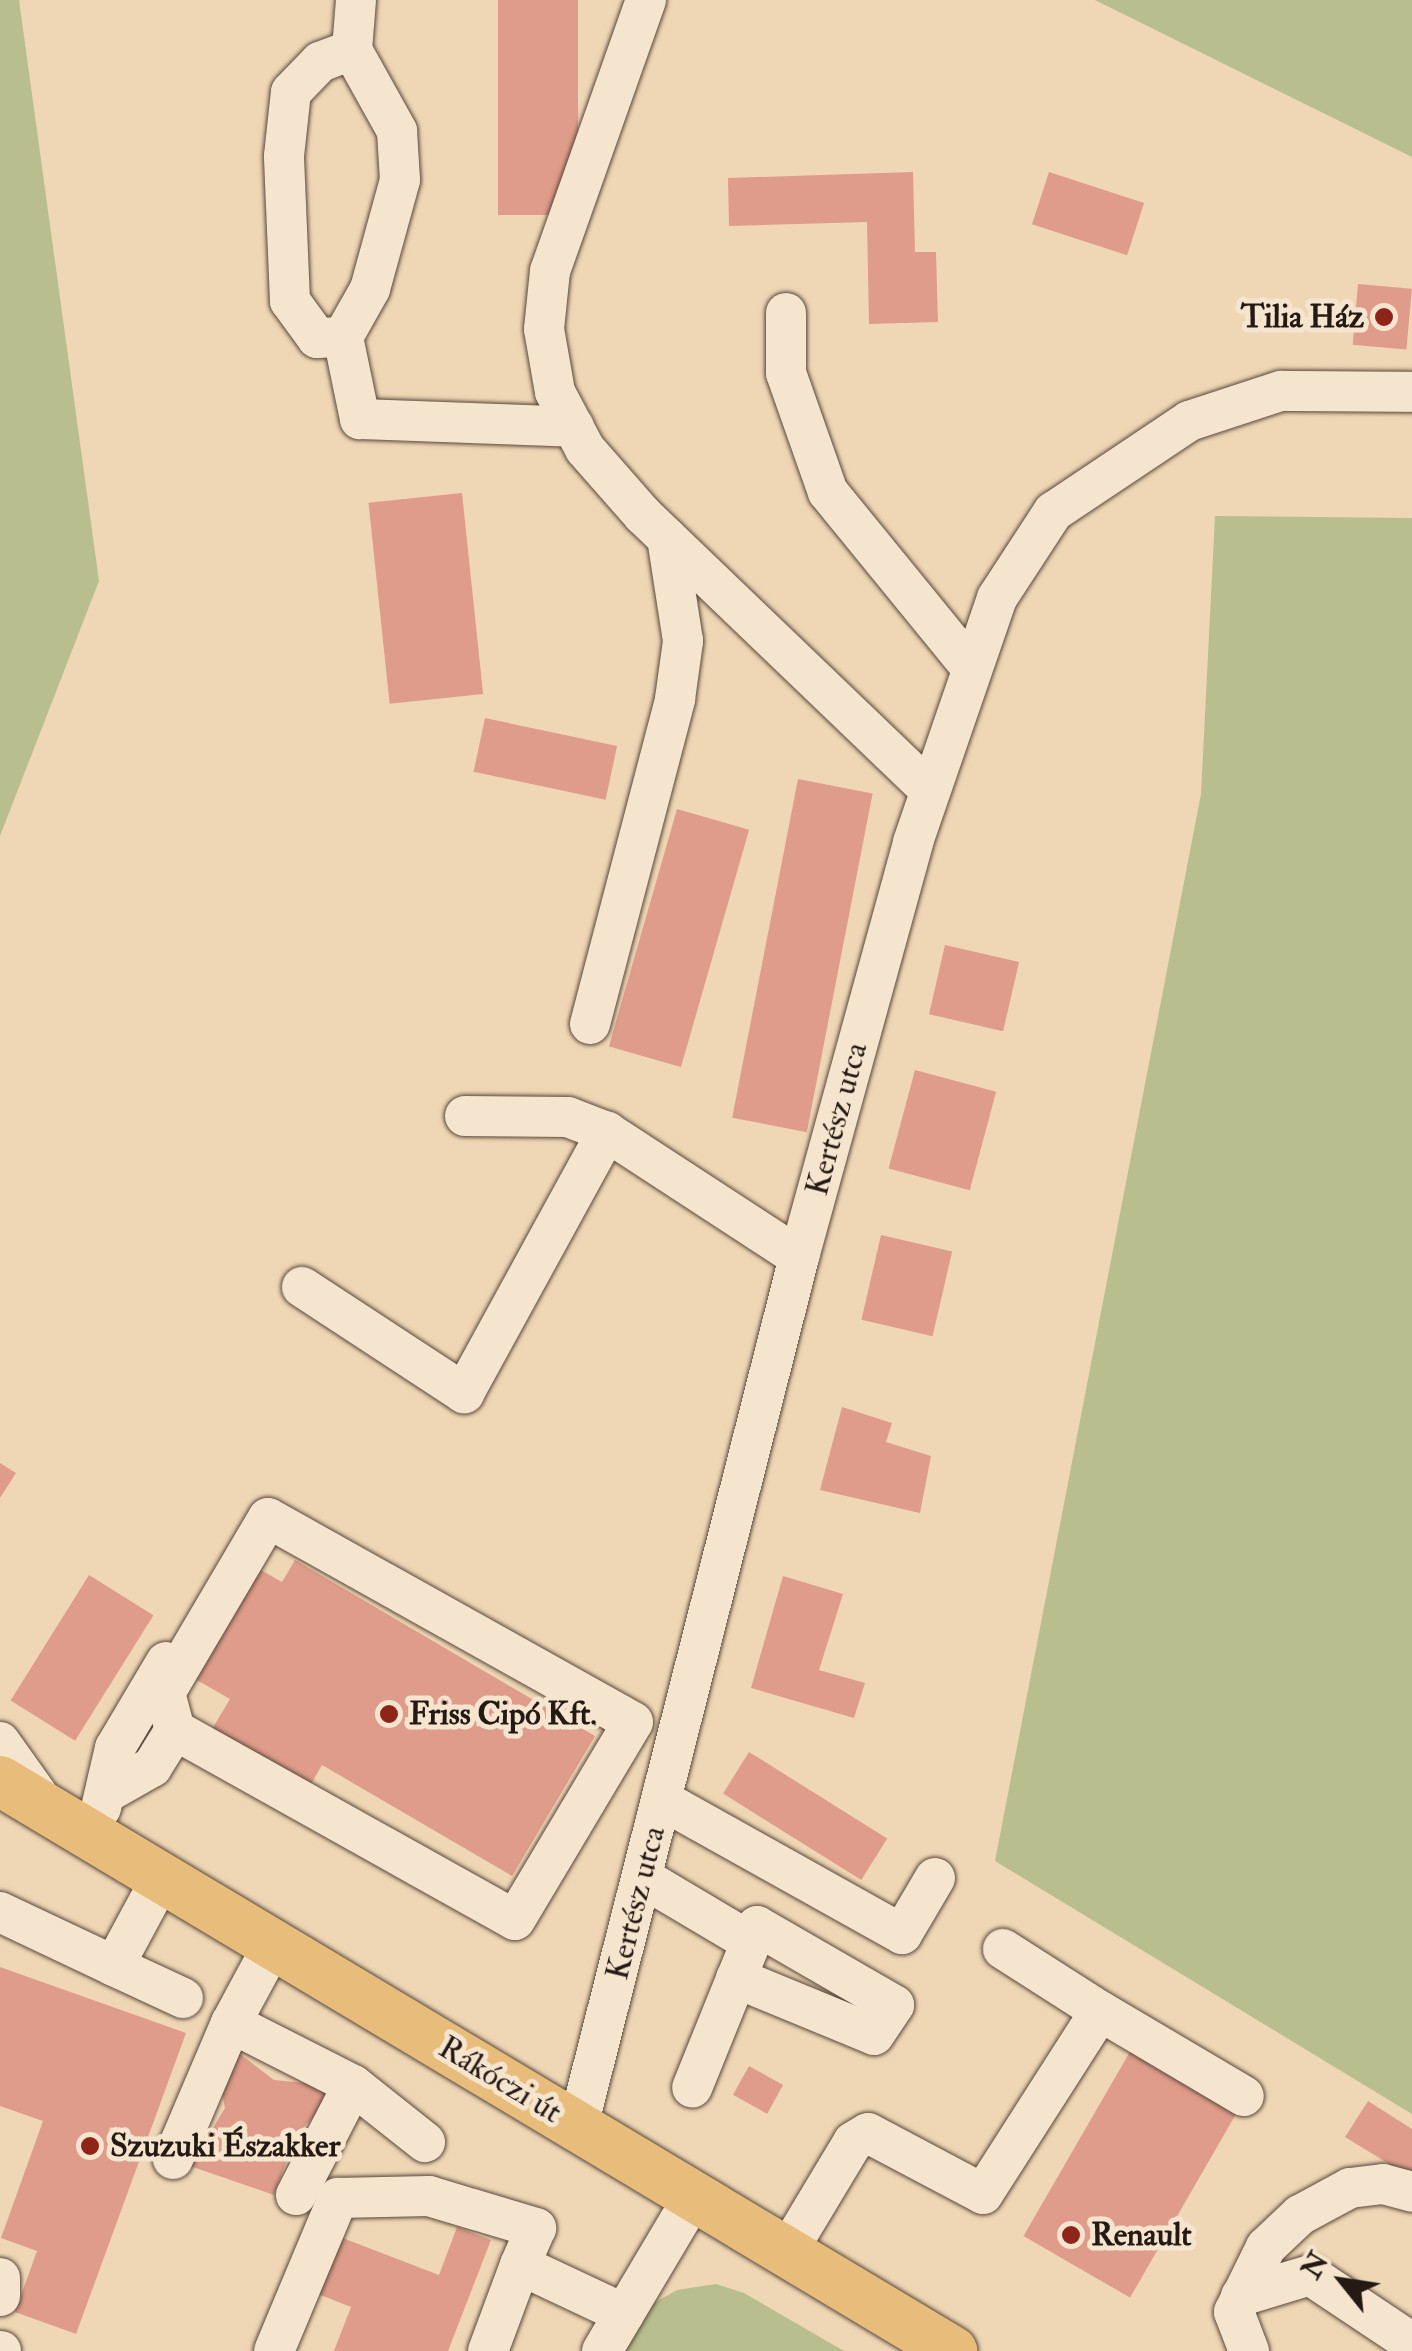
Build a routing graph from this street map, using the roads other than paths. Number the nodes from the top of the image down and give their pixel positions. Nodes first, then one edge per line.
1 (356, 0) edge
2 (646, 0) edge
3 (352, 50) junction
4 (786, 313) dead end
5 (343, 337) junction
6 (1412, 392) edge
7 (574, 428) junction
8 (666, 538) junction
9 (970, 666) junction
10 (930, 790) junction
11 (590, 1024) dead end
12 (465, 1116) dead end
13 (607, 1132) junction
14 (799, 1257) junction
15 (302, 1287) dead end
16 (227, 1560) dead end
17 (175, 1730) junction
18 (0, 1742) edge
19 (0, 1781) edge
20 (662, 1800) junction
21 (48, 1809) junction
22 (99, 1814) junction
23 (162, 1878) junction
24 (643, 1878) junction
25 (935, 1878) dead end
26 (0, 1912) edge
27 (273, 1945) junction
28 (1002, 1948) dead end
29 (114, 1966) junction
30 (183, 1998) dead end
31 (1100, 2010) junction
32 (231, 2023) junction
33 (353, 2085) junction
34 (692, 2088) dead end
35 (1244, 2096) dead end
36 (578, 2126) junction
37 (425, 2142) dead end
38 (173, 2159) dead end
39 (1412, 2192) edge
40 (296, 2195) dead end
41 (694, 2196) junction
42 (787, 2252) junction
43 (520, 2265) junction
44 (0, 2278) edge
45 (0, 2296) edge
46 (1241, 2296) junction
47 (624, 2314) junction
48 (1412, 2343) edge
49 (274, 2351) edge
50 (488, 2351) edge
51 (602, 2351) edge
52 (952, 2351) edge
53 (1248, 2351) edge

1 - 3 street
2 - 7 street
3 - 5 street
3 - 5 street
4 - 9 street
5 - 7 street
6 - 9 street, Kertész utca
7 - 8 street
8 - 10 street
8 - 11 street
9 - 10 street, Kertész utca
10 - 14 street, Kertész utca
12 - 13 street
13 - 14 street
13 - 15 street
14 - 20 street, Kertész utca
16 - 22 street
17 - 17 street
17 - 22 street
18 - 21 street, Rákóczi út
19 - 21 main road, Rákóczi út
20 - 24 street, Kertész utca
20 - 25 street
21 - 22 main road, Rákóczi út
22 - 23 main road, Rákóczi út
23 - 27 main road, Rákóczi út
23 - 29 street
24 - 34 street
24 - 36 street, Kertész utca
26 - 29 street
27 - 32 street
27 - 36 main road, Rákóczi út
28 - 31 street
29 - 30 street
31 - 35 street
31 - 42 street
32 - 33 street
32 - 38 street
33 - 37 street
33 - 40 street
36 - 41 main road, Rákóczi út
39 - 46 street
41 - 42 main road, Rákóczi út
41 - 47 street
42 - 52 main road, Rákóczi út
43 - 47 street
43 - 49 street
43 - 50 street
44 - 45 street
46 - 48 street
46 - 53 street
47 - 51 street

